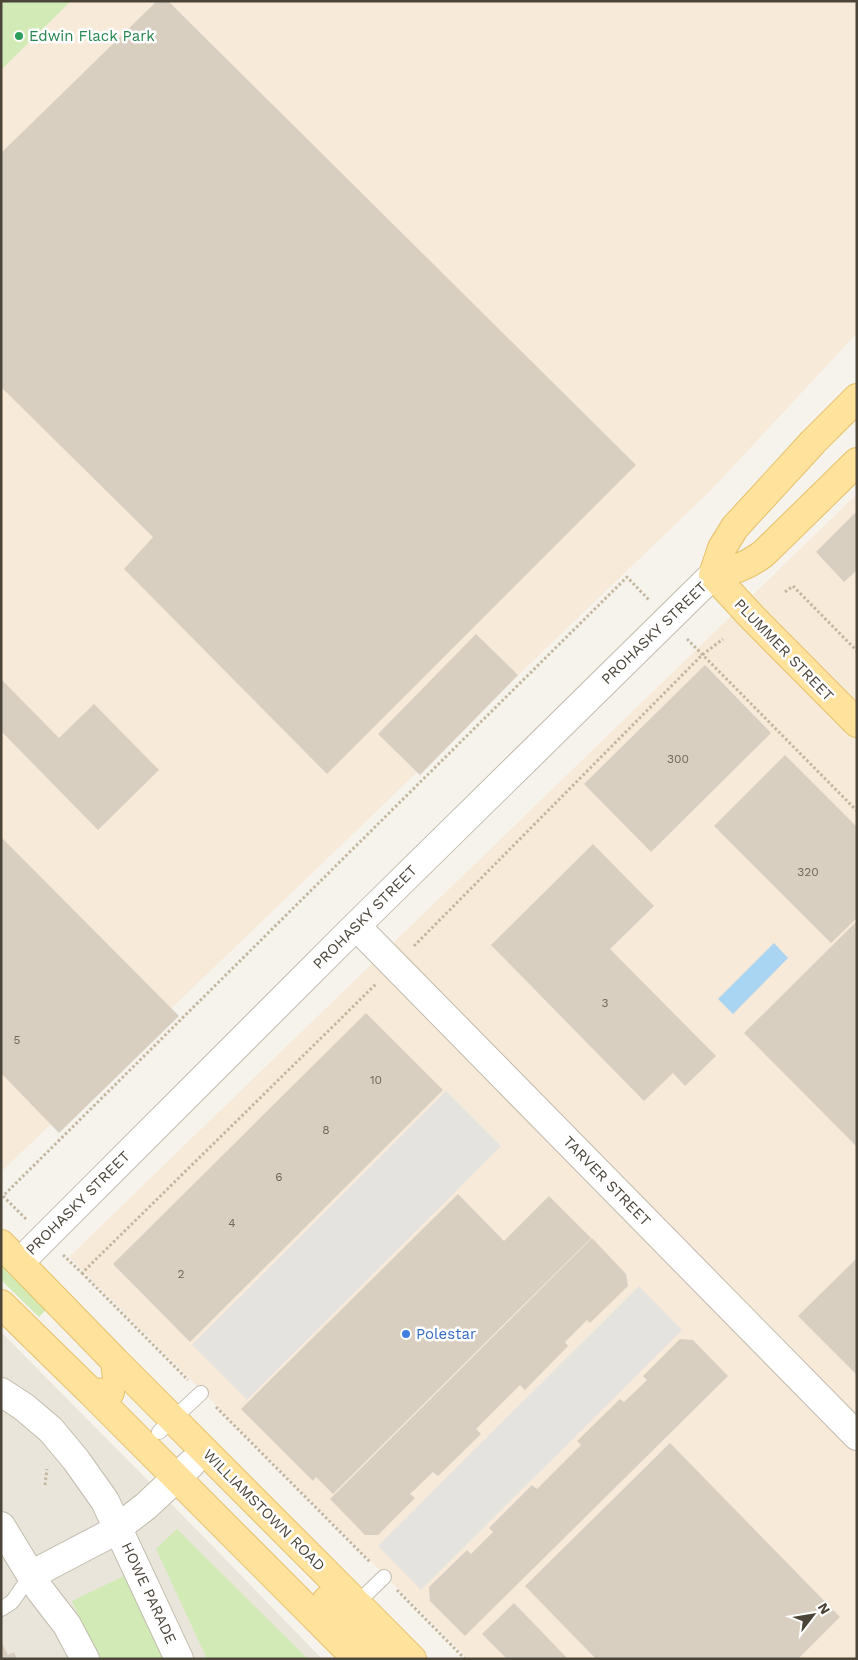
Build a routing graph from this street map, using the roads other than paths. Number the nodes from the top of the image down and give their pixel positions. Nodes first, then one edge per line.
1 (857, 398) edge
2 (857, 462) edge
3 (713, 575) junction
4 (857, 723) edge
5 (356, 926) junction
6 (10, 1253) edge
7 (1, 1304) edge
8 (115, 1362) junction
9 (1, 1392) edge
10 (106, 1392) junction
11 (201, 1392) road end
12 (166, 1426) junction
13 (857, 1436) edge
14 (184, 1471) junction
15 (1, 1526) edge
16 (119, 1528) junction
17 (31, 1575) junction
18 (384, 1577) road end
19 (1, 1609) edge
20 (350, 1610) junction
21 (378, 1658) edge
22 (85, 1659) edge
23 (179, 1659) edge
24 (412, 1659) edge

1 - 3 main road, PROHASKY STREET
2 - 3 main road, PROHASKY STREET
3 - 4 main road, PLUMMER STREET
3 - 5 street, PROHASKY STREET
5 - 6 street, PROHASKY STREET
5 - 13 street, TARVER STREET
6 - 8 main road, WILLIAMSTOWN ROAD
7 - 10 main road
8 - 10 main road
8 - 12 main road, WILLIAMSTOWN ROAD
9 - 16 street, HOWE PARADE
10 - 12 main road
10 - 14 main road
11 - 12 lane
12 - 14 main road
12 - 20 main road, WILLIAMSTOWN ROAD
14 - 16 street, HOWE PARADE
14 - 20 main road
14 - 21 main road
15 - 17 street
16 - 17 street, HOWE PARADE
16 - 23 street, HOWE PARADE
17 - 19 lane
17 - 22 street
18 - 20 lane
20 - 21 main road
20 - 24 main road, WILLIAMSTOWN ROAD

